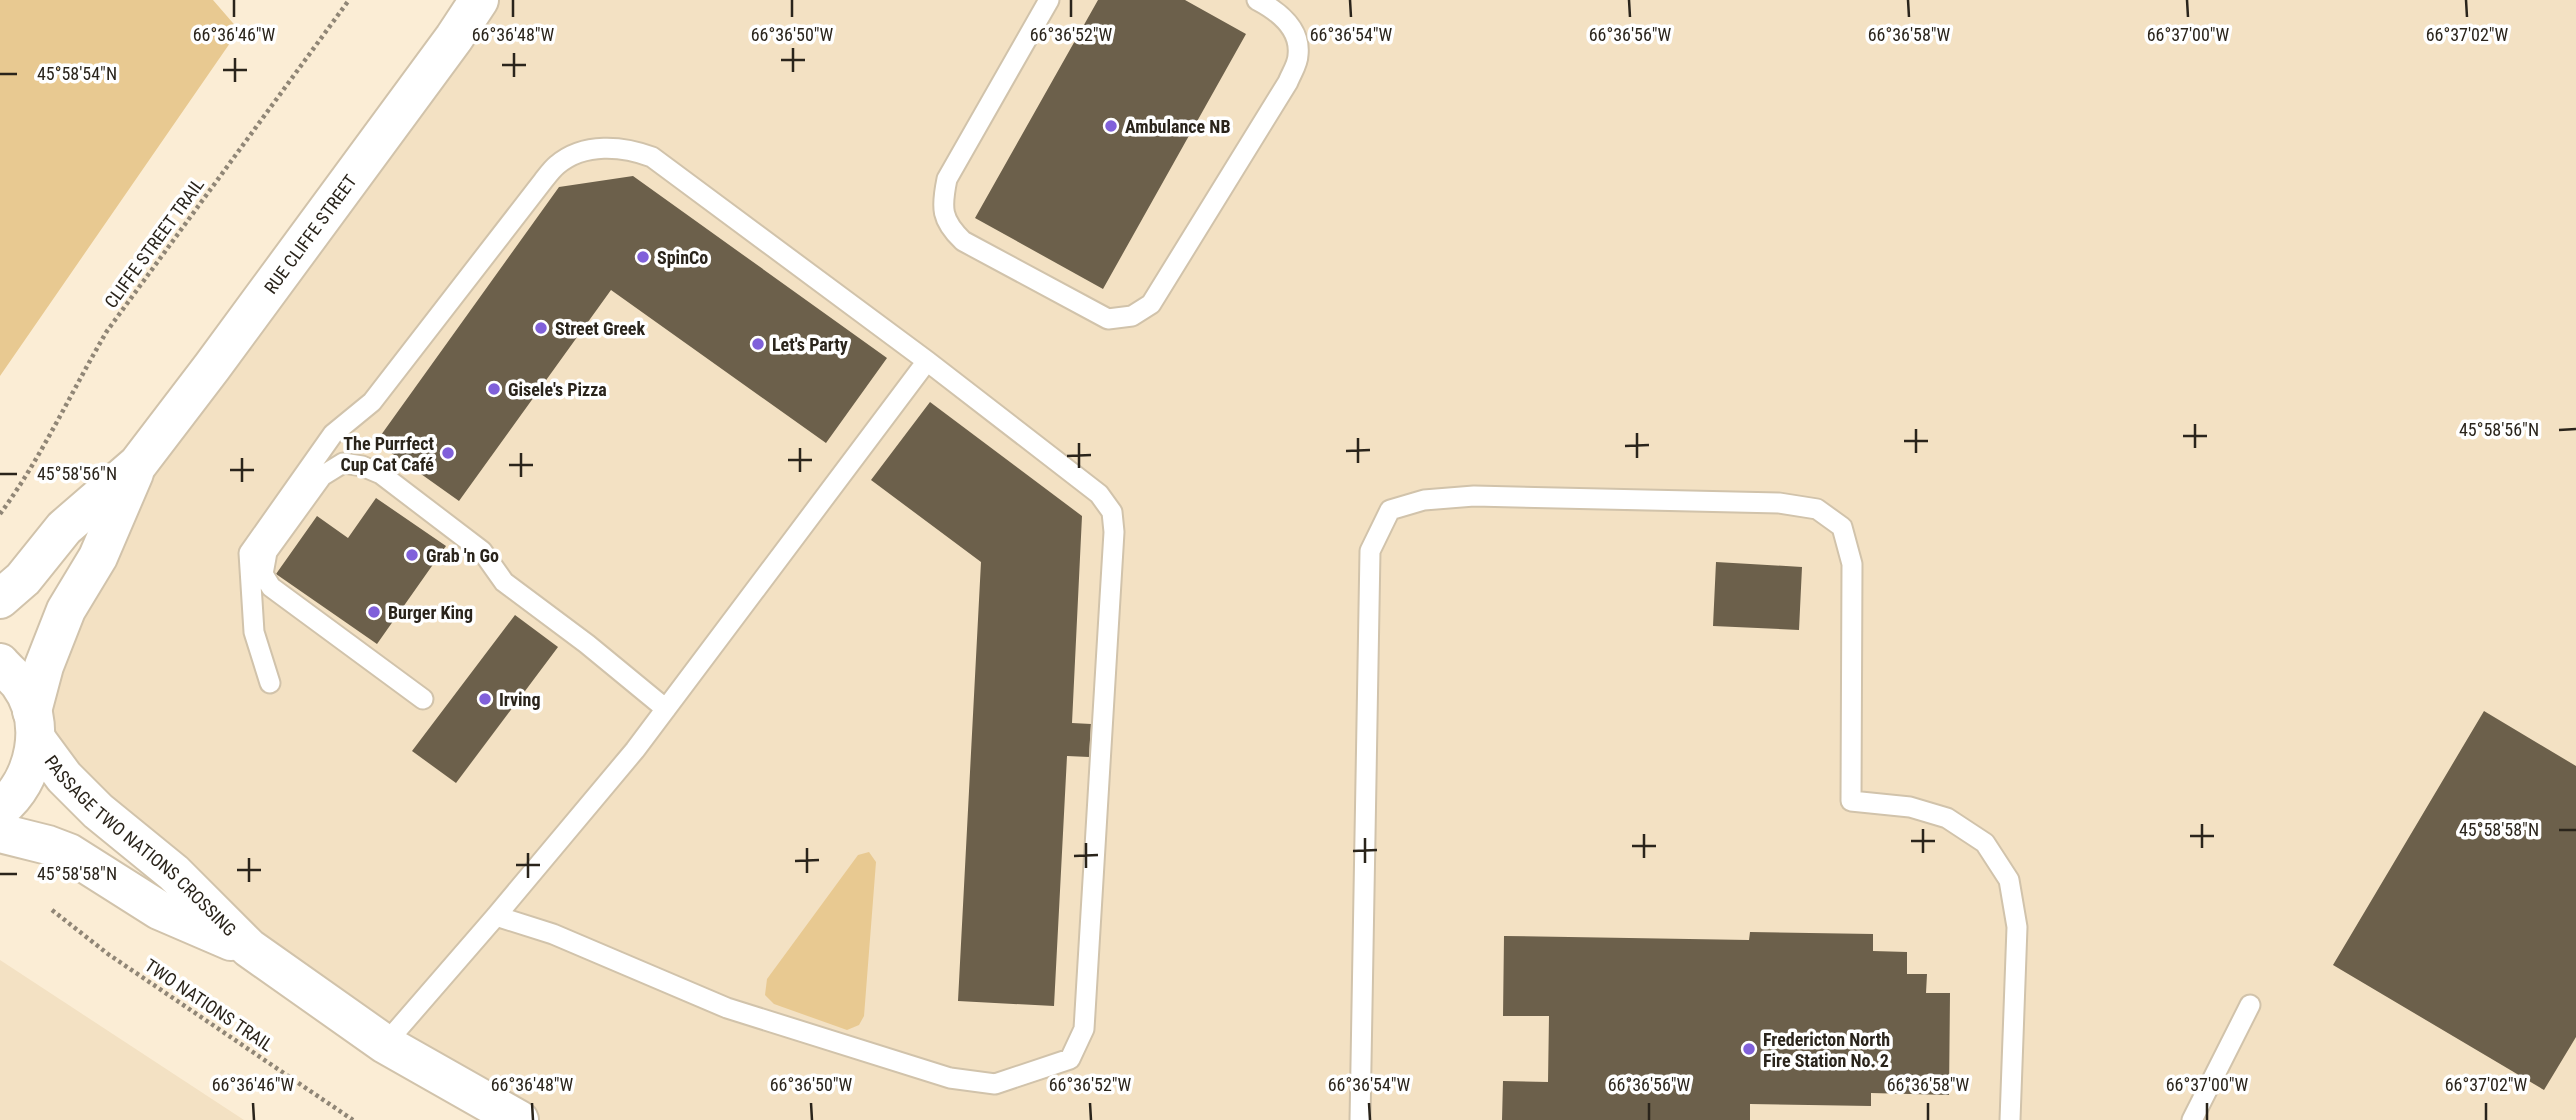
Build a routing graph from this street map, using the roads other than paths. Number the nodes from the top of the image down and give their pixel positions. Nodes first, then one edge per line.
1 (479, 0) edge
2 (1048, 0) edge
3 (1257, 0) edge
4 (927, 361) junction
5 (138, 464) junction
6 (0, 599) edge
7 (0, 663) edge
8 (270, 683) dead end
9 (423, 699) dead end
10 (666, 709) junction
11 (34, 725) junction
12 (0, 809) edge
13 (0, 833) edge
14 (496, 916) junction
15 (249, 948) junction
16 (2250, 1005) dead end
17 (385, 1044) junction
18 (519, 1120) edge
19 (1360, 1120) edge
20 (2010, 1120) edge
21 (2192, 1120) edge

1 - 5 main road, RUE CLIFFE STREET
2 - 3 lane
4 - 8 lane
4 - 10 lane
4 - 14 lane
5 - 6 main road, RUE CLIFFE STREET
5 - 11 main road, RUE CLIFFE STREET
7 - 11 main road, PASSAGE TWO NATIONS CROSSING
9 - 10 lane
10 - 14 lane
11 - 12 main road, RUE CLIFFE STREET
11 - 15 main road, PASSAGE TWO NATIONS CROSSING
13 - 15 main road, PASSAGE TWO NATIONS CROSSING
14 - 17 lane
15 - 17 main road, PASSAGE TWO NATIONS CROSSING
16 - 21 lane
17 - 18 main road, PASSAGE TWO NATIONS CROSSING
19 - 20 lane

